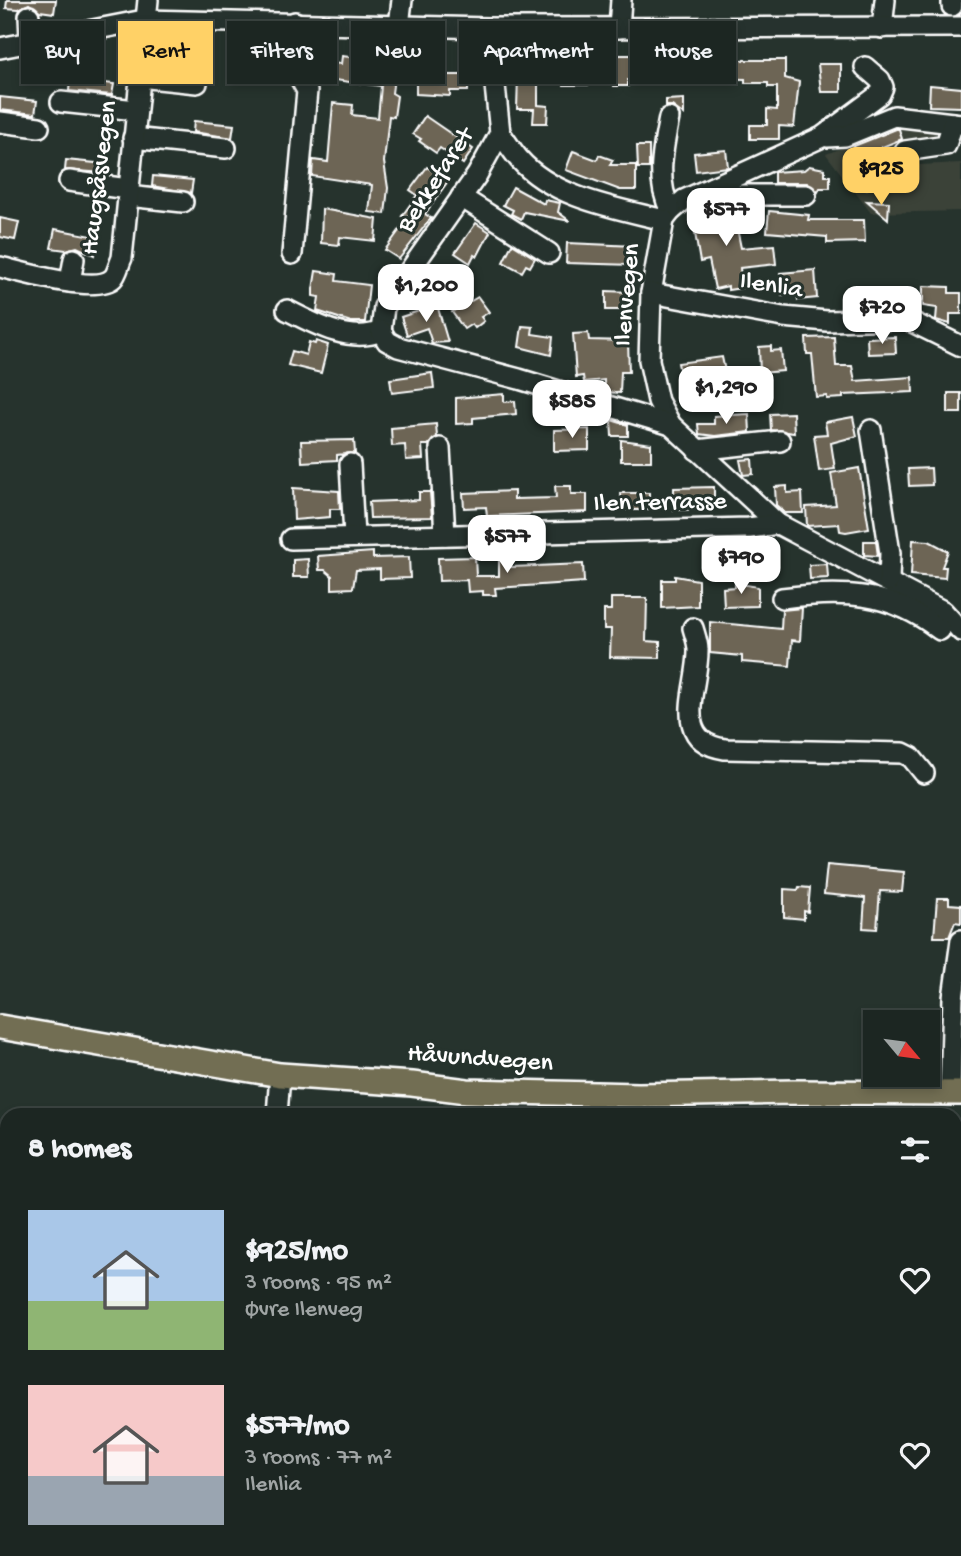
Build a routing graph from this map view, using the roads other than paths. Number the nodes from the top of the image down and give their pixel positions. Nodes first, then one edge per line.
1 (148, 0) edge
2 (402, 0) edge
3 (621, 0) edge
4 (885, 0) edge
5 (29, 16) dead end
6 (144, 20) junction
7 (29, 21) edge
8 (227, 21) edge
9 (399, 21) edge
10 (104, 27) edge
11 (961, 27) edge
12 (619, 28) joint
13 (882, 28) junction
14 (21, 42) edge
15 (0, 48) edge
16 (865, 67) dead end
17 (138, 84) edge
18 (303, 84) edge
19 (495, 84) edge
20 (61, 102) dead end
21 (136, 110) junction
22 (669, 118) dead end
23 (0, 122) edge
24 (957, 124) edge
25 (39, 127) dead end
26 (500, 133) junction
27 (822, 137) junction
28 (133, 138) junction
29 (226, 148) dead end
30 (905, 151) dead end
31 (69, 181) dead end
32 (713, 187) junction
33 (128, 193) junction
34 (806, 195) dead end
35 (461, 198) junction
36 (183, 202) dead end
37 (667, 215) junction
38 (549, 253) dead end
39 (292, 254) dead end
40 (74, 259) dead end
41 (0, 267) edge
42 (70, 282) junction
43 (651, 293) junction
44 (287, 310) dead end
45 (381, 331) junction
46 (961, 346) edge
47 (671, 425) junction
48 (871, 430) dead end
49 (780, 441) dead end
50 (440, 448) dead end
51 (697, 450) junction
52 (350, 464) dead end
53 (778, 524) junction
54 (445, 535) junction
55 (354, 536) junction
56 (290, 538) dead end
57 (889, 581) junction
58 (782, 598) dead end
59 (693, 628) dead end
60 (940, 630) dead end
61 (961, 631) edge
62 (924, 773) dead end
63 (961, 940) edge
64 (0, 1027) edge
65 (280, 1076) junction
66 (956, 1094) edge
67 (278, 1108) edge

1 - 6 street, Haugsåsvegen
2 - 9 street
3 - 12 street
4 - 13 street
5 - 7 street
6 - 8 street
6 - 10 street
11 - 13 street
12 - 13 street
14 - 15 street
16 - 27 street
17 - 21 street, Haugsåsvegen
18 - 39 street
19 - 26 street, Bekkefaret
20 - 21 street
21 - 28 street, Haugsåsvegen
22 - 37 street
23 - 25 street
24 - 27 street
24 - 30 street
26 - 35 street, Bekkefaret
26 - 37 street, Bekkefaret
27 - 32 street
28 - 29 street
28 - 33 street, Haugsåsvegen
31 - 33 street
32 - 34 street
32 - 37 street
33 - 36 street
33 - 42 street, Haugsåsvegen
35 - 38 street
35 - 45 street, Bekkefaret
37 - 43 street, Ilenvegen
40 - 42 street
41 - 42 street
43 - 46 street, Ilenlia
43 - 47 street, Ilenvegen
44 - 45 street
45 - 47 street
47 - 51 street, Ilenvegen
48 - 57 street
49 - 51 street
50 - 54 street
51 - 53 street, Ilenvegen
52 - 55 street
53 - 54 street, Ilen terrasse
53 - 57 street, Ilenvegen
54 - 55 street, Ilen terrasse
55 - 56 street, Ilen terrasse
57 - 61 street, Ilenvegen
58 - 60 street
59 - 62 street
63 - 66 street
64 - 65 main road, Håvundvegen
65 - 66 main road, Håvundvegen
65 - 67 street

